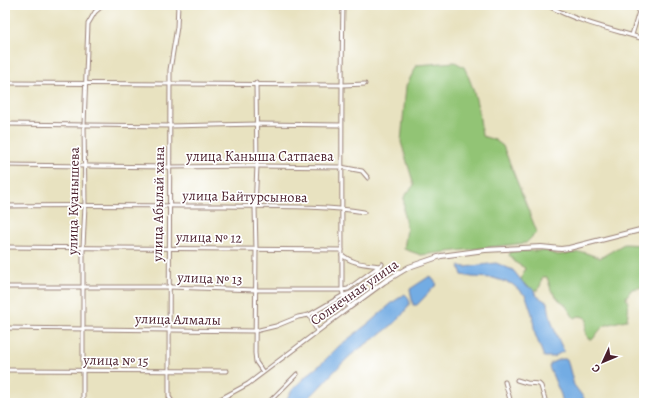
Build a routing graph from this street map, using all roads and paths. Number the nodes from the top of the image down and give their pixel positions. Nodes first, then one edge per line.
1 (103, 5) edge
2 (178, 5) edge
3 (343, 5) edge
4 (547, 5) edge
5 (641, 5) edge
6 (552, 6) edge
7 (632, 35) junction
8 (644, 39) edge
9 (5, 83) edge
10 (86, 83) junction
11 (170, 84) junction
12 (256, 84) junction
13 (366, 84) dead end
14 (343, 85) junction
15 (5, 124) edge
16 (84, 124) junction
17 (256, 124) junction
18 (341, 125) junction
19 (170, 126) junction
20 (5, 165) edge
21 (85, 166) junction
22 (257, 166) junction
23 (170, 167) junction
24 (341, 167) junction
25 (368, 178) dead end
26 (85, 205) junction
27 (5, 206) edge
28 (169, 206) junction
29 (255, 207) junction
30 (342, 208) junction
31 (364, 212) dead end
32 (644, 229) edge
33 (5, 247) edge
34 (83, 247) junction
35 (169, 247) junction
36 (256, 249) junction
37 (342, 250) junction
38 (342, 256) junction
39 (381, 265) junction
40 (5, 287) edge
41 (83, 287) junction
42 (169, 287) junction
43 (256, 290) junction
44 (342, 290) junction
45 (342, 296) junction
46 (350, 307) junction
47 (309, 315) junction
48 (5, 328) edge
49 (84, 329) junction
50 (169, 331) junction
51 (255, 331) junction
52 (318, 332) junction
53 (5, 370) edge
54 (82, 371) junction
55 (169, 371) junction
56 (227, 371) dead end
57 (263, 372) junction
58 (297, 374) dead end
59 (517, 380) dead end
60 (505, 382) dead end
61 (167, 402) edge
62 (83, 403) edge
63 (157, 403) edge
64 (173, 403) edge
65 (213, 403) edge
66 (268, 403) edge
67 (511, 403) edge
68 (546, 403) edge

1 - 10 street, улица Куанышева
2 - 11 street, улица Абылай хана
3 - 14 street
4 - 6 street
5 - 7 street
6 - 7 street
7 - 8 street
9 - 10 street
10 - 11 street
10 - 16 street, улица Куанышева
11 - 12 street
11 - 19 street, улица Абылай хана
12 - 14 street
12 - 17 street
13 - 14 street
14 - 18 street
15 - 16 street
16 - 19 street
16 - 21 street, улица Куанышева
17 - 18 street
17 - 19 street
17 - 22 street
18 - 24 street
19 - 23 street, улица Абылай хана
20 - 21 street, улица Каныша Сатпаева
21 - 23 street, улица Каныша Сатпаева
21 - 26 street, улица Куанышева
22 - 23 street, улица Каныша Сатпаева
22 - 24 street, улица Каныша Сатпаева
22 - 29 street
23 - 28 street, улица Абылай хана
24 - 25 street, улица Каныша Сатпаева
24 - 30 street
26 - 27 street, улица Байтурсынова
26 - 28 street, улица Байтурсынова
26 - 34 street, улица Куанышева
28 - 29 street, улица Байтурсынова
28 - 35 street, улица Абылай хана
29 - 30 street, улица Байтурсынова
29 - 36 street
30 - 31 street, улица Байтурсынова
30 - 37 street
32 - 46 street, Солнечная улица
33 - 34 street, улица № 12
34 - 35 street, улица № 12
34 - 41 street, улица Куанышева
35 - 36 street, улица № 12
35 - 42 street, улица Абылай хана
36 - 37 street, улица № 12
36 - 43 street
37 - 38 street
38 - 39 street
38 - 44 street
39 - 44 street
39 - 45 street, улица Алмалы
40 - 41 street, улица № 13
41 - 42 street, улица № 13
41 - 49 street, улица Куанышева
42 - 43 street, улица № 13
42 - 50 street, улица Абылай хана
43 - 44 street, улица № 13
43 - 51 street
44 - 45 street
45 - 46 street
45 - 47 street, улица Алмалы
46 - 52 street, Солнечная улица
47 - 51 street, улица Алмалы
47 - 52 street
48 - 49 street, улица Алмалы
49 - 50 street, улица Алмалы
49 - 54 street, улица Куанышева
50 - 51 street, улица Алмалы
50 - 55 street, улица Абылай хана
51 - 57 street
52 - 57 street, Солнечная улица
53 - 54 street, улица № 15
54 - 55 street, улица № 15
54 - 62 street, улица Куанышева
55 - 56 street, улица № 15
55 - 64 street, улица Абылай хана
57 - 65 street, Солнечная улица
58 - 66 street
59 - 68 street
60 - 67 street
61 - 63 street

